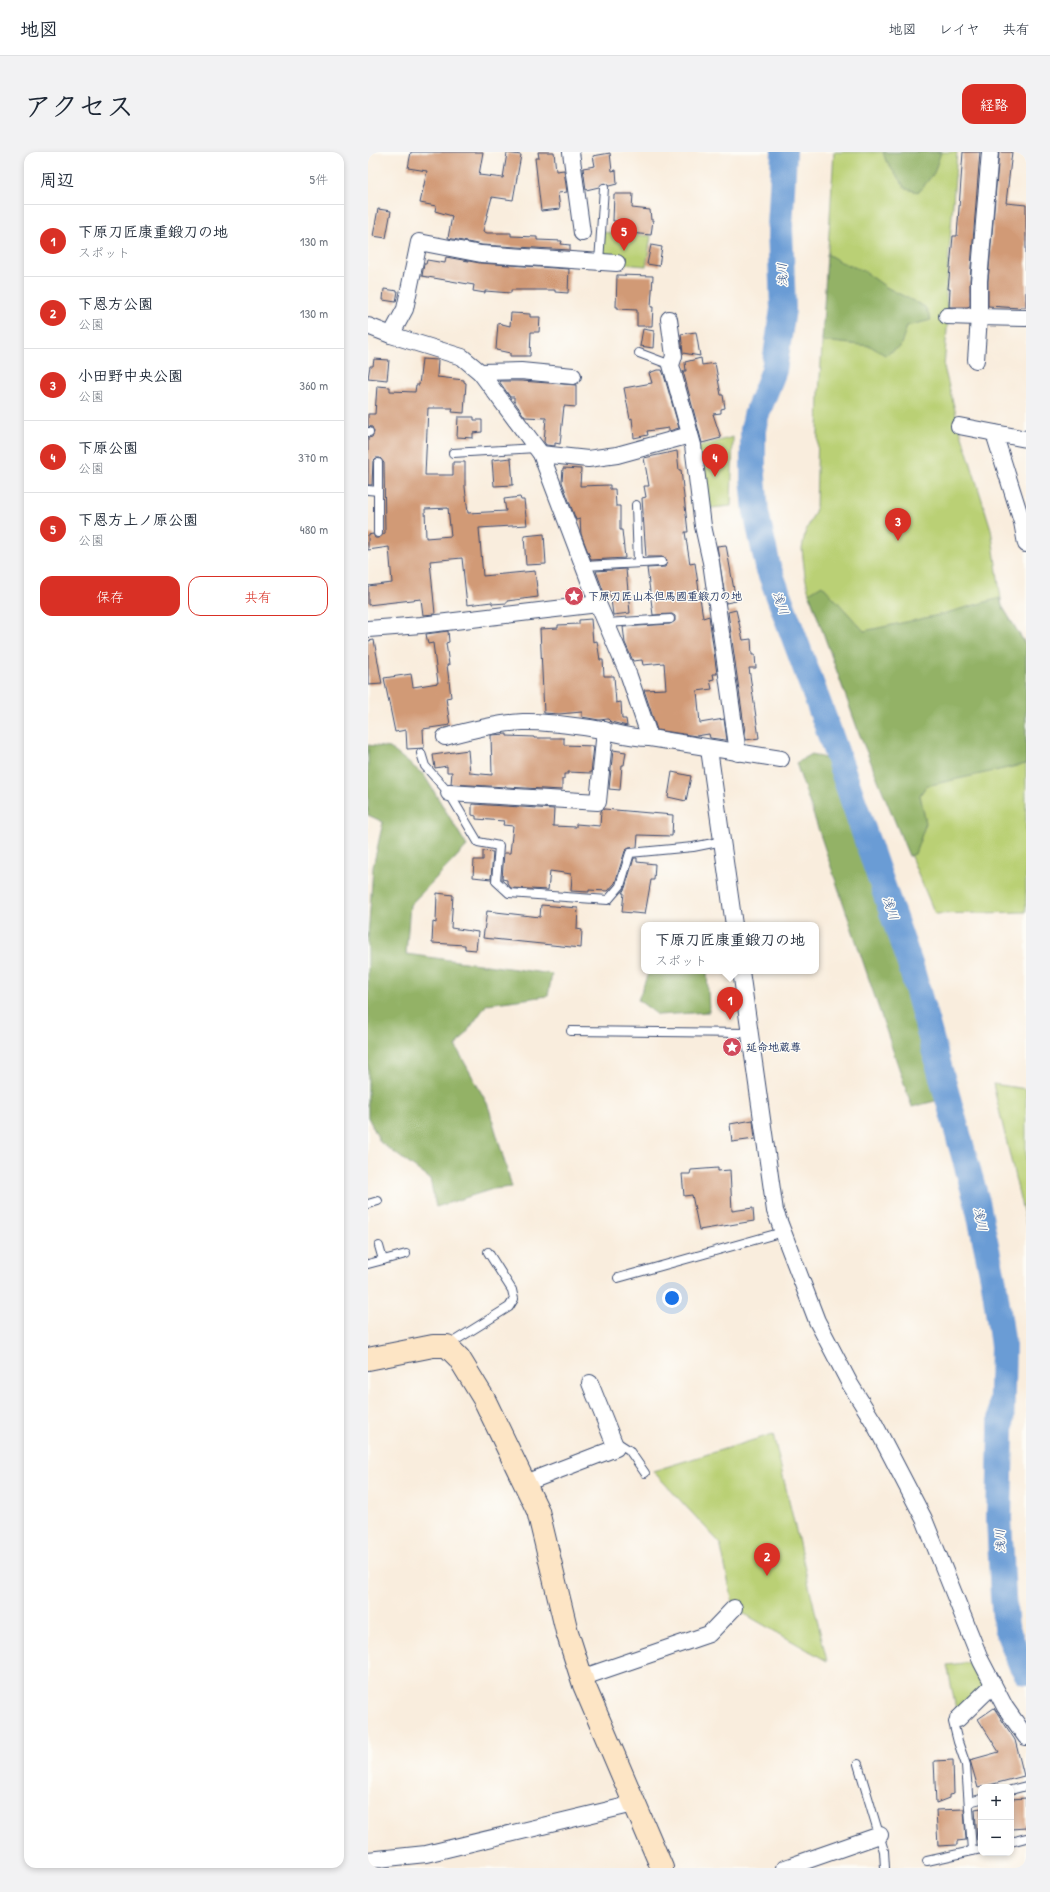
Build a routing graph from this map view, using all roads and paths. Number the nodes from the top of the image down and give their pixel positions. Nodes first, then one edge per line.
1 (571, 152) edge
2 (990, 152) edge
3 (604, 188) dead end
4 (582, 233) dead end
5 (598, 262) junction
6 (617, 263) dead end
7 (947, 316) dead end
8 (979, 317) junction
9 (1026, 318) edge
10 (669, 319) dead end
11 (368, 326) edge
12 (391, 335) junction
13 (639, 353) dead end
14 (976, 360) dead end
15 (671, 365) junction
16 (480, 372) junction
17 (573, 376) dead end
18 (959, 426) dead end
19 (994, 433) junction
20 (690, 435) junction
21 (1026, 439) edge
22 (538, 451) junction
23 (453, 453) dead end
24 (378, 463) dead end
25 (368, 490) edge
26 (378, 490) junction
27 (636, 505) dead end
28 (1024, 522) edge
29 (378, 533) dead end
30 (1026, 544) edge
31 (662, 562) dead end
32 (638, 563) junction
33 (584, 566) junction
34 (598, 604) junction
35 (670, 620) dead end
36 (606, 623) junction
37 (368, 629) edge
38 (605, 730) junction
39 (445, 737) dead end
40 (650, 738) junction
41 (709, 749) junction
42 (421, 753) dead end
43 (738, 753) junction
44 (781, 759) dead end
45 (449, 793) junction
46 (723, 841) junction
47 (734, 922) edge
48 (741, 974) edge
49 (571, 1030) dead end
50 (749, 1033) junction
51 (378, 1201) dead end
52 (368, 1204) edge
53 (783, 1232) junction
54 (379, 1246) dead end
55 (488, 1252) dead end
56 (406, 1254) dead end
57 (383, 1260) junction
58 (368, 1264) edge
59 (618, 1278) dead end
60 (447, 1346) junction
61 (368, 1360) edge
62 (590, 1383) dead end
63 (612, 1439) junction
64 (646, 1473) dead end
65 (525, 1483) junction
66 (734, 1608) dead end
67 (581, 1678) junction
68 (993, 1685) junction
69 (958, 1719) joint
70 (1026, 1737) edge
71 (858, 1764) dead end
72 (1026, 1786) edge
73 (1014, 1789) edge
74 (978, 1800) edge
75 (969, 1802) junction
76 (634, 1804) junction
77 (880, 1835) junction
78 (1026, 1838) edge
79 (1014, 1841) edge
80 (978, 1850) edge
81 (972, 1851) junction
82 (368, 1860) edge
83 (927, 1861) dead end
84 (662, 1868) edge
85 (785, 1868) edge
86 (885, 1868) edge

1 - 4 street
2 - 8 street
3 - 5 lane
5 - 6 street
5 - 12 street
7 - 8 street
8 - 9 street
8 - 14 street
10 - 15 street
11 - 12 street
12 - 16 street
13 - 15 lane
15 - 20 street
16 - 17 street
16 - 22 street
18 - 19 street
19 - 21 street
19 - 28 street
20 - 22 street
20 - 43 street
22 - 23 lane
22 - 33 street
24 - 26 lane
25 - 26 lane
26 - 29 lane
27 - 32 lane
28 - 30 street
31 - 32 lane
32 - 33 lane
33 - 34 street
34 - 36 street
34 - 37 street
35 - 36 lane
36 - 40 street
38 - 39 street
38 - 40 street
38 - 45 street
40 - 41 street
41 - 43 street
41 - 46 street
42 - 45 lane
43 - 44 street
45 - 46 lane
46 - 47 street
48 - 50 street
49 - 50 lane
50 - 53 street
51 - 52 lane
53 - 59 lane
53 - 68 street
54 - 57 lane
55 - 60 lane
56 - 57 lane
57 - 58 lane
60 - 61 street
60 - 65 street
62 - 63 street
63 - 64 lane
63 - 65 street
65 - 67 street
66 - 67 street
67 - 76 street
68 - 69 street
68 - 70 street
69 - 75 lane
71 - 77 lane
72 - 73 lane
74 - 75 lane
75 - 81 lane
76 - 82 street
76 - 84 street
77 - 85 street
77 - 86 lane
78 - 79 lane
80 - 81 lane
81 - 83 lane

